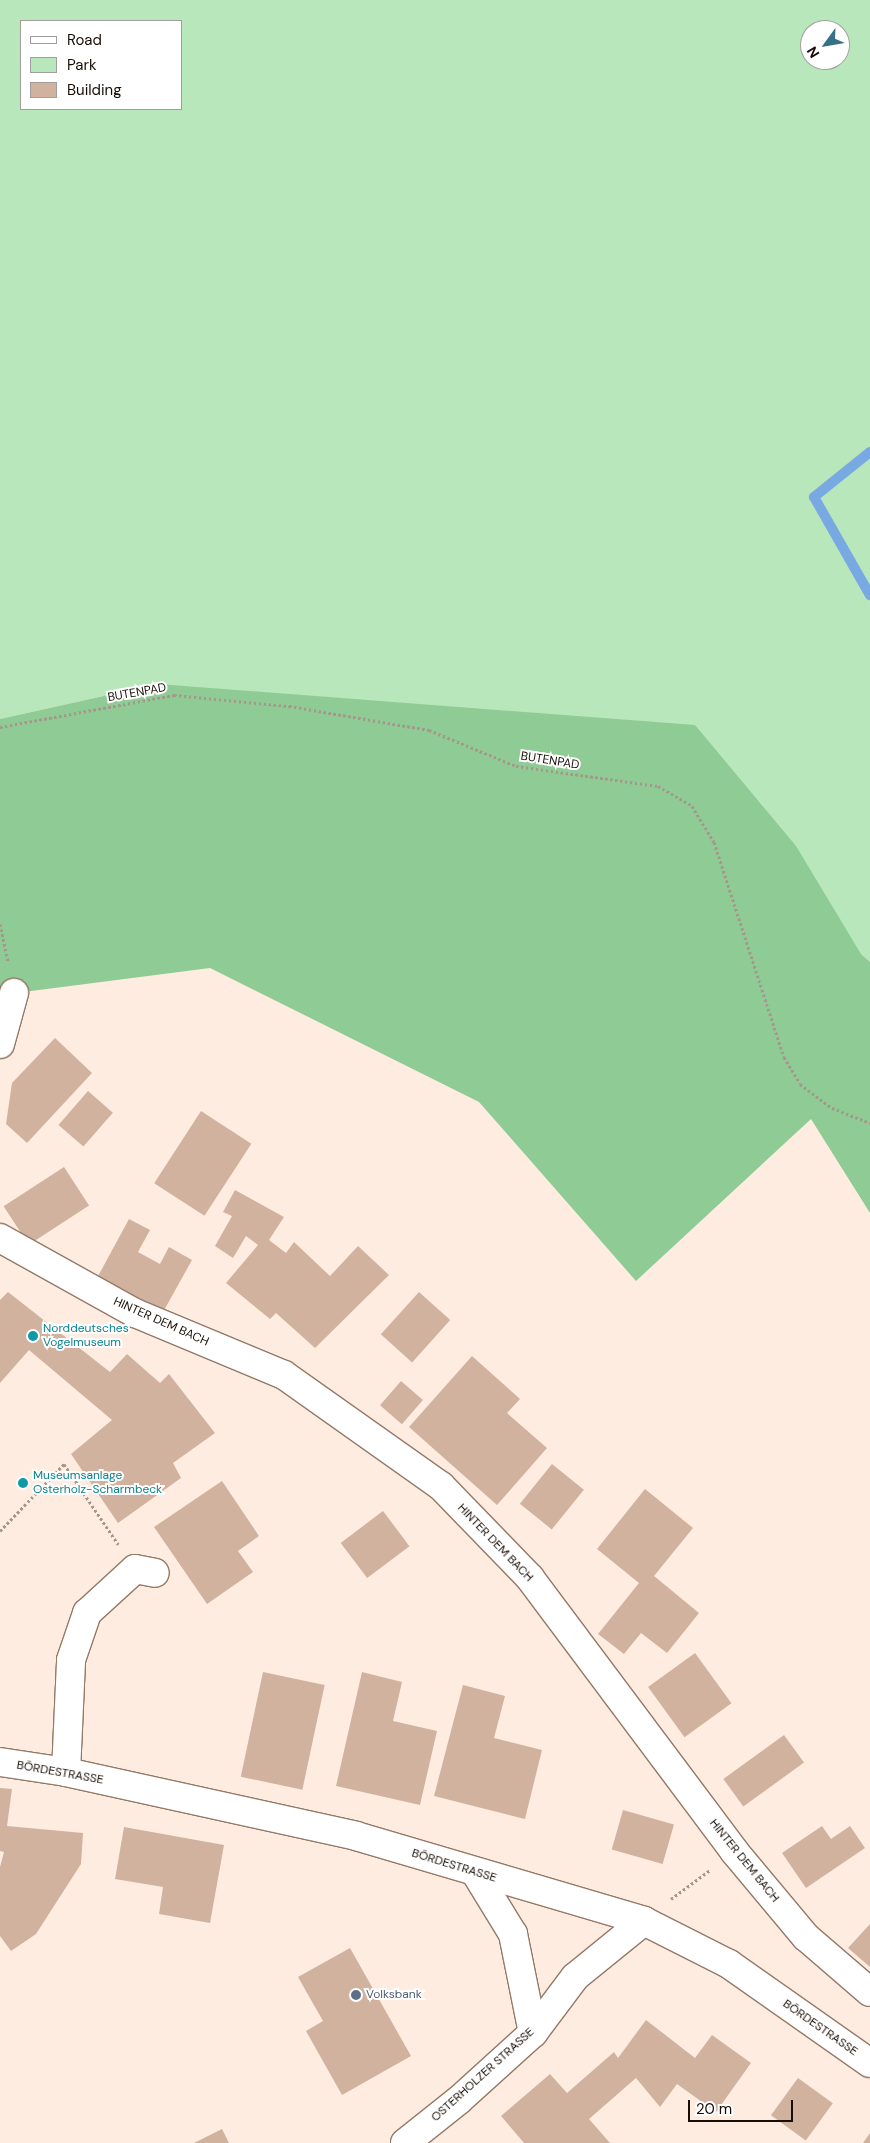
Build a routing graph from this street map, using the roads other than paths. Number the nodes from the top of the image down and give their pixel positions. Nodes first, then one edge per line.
1 (14, 993) road end
2 (0, 1044) edge
3 (0, 1238) edge
4 (145, 1571) road end
5 (0, 1762) edge
6 (66, 1772) junction
7 (475, 1872) junction
8 (644, 1920) junction
9 (870, 1992) edge
10 (532, 2033) junction
11 (870, 2064) edge
12 (405, 2143) edge

1 - 2 street
3 - 9 street, HINTER DEM BACH
4 - 6 street
5 - 6 street, BÖRDESTRASSE
6 - 7 street, BÖRDESTRASSE
7 - 8 street, BÖRDESTRASSE
7 - 10 street
8 - 10 street, OSTERHOLZER STRASSE
8 - 11 street, BÖRDESTRASSE
10 - 12 street, OSTERHOLZER STRASSE

